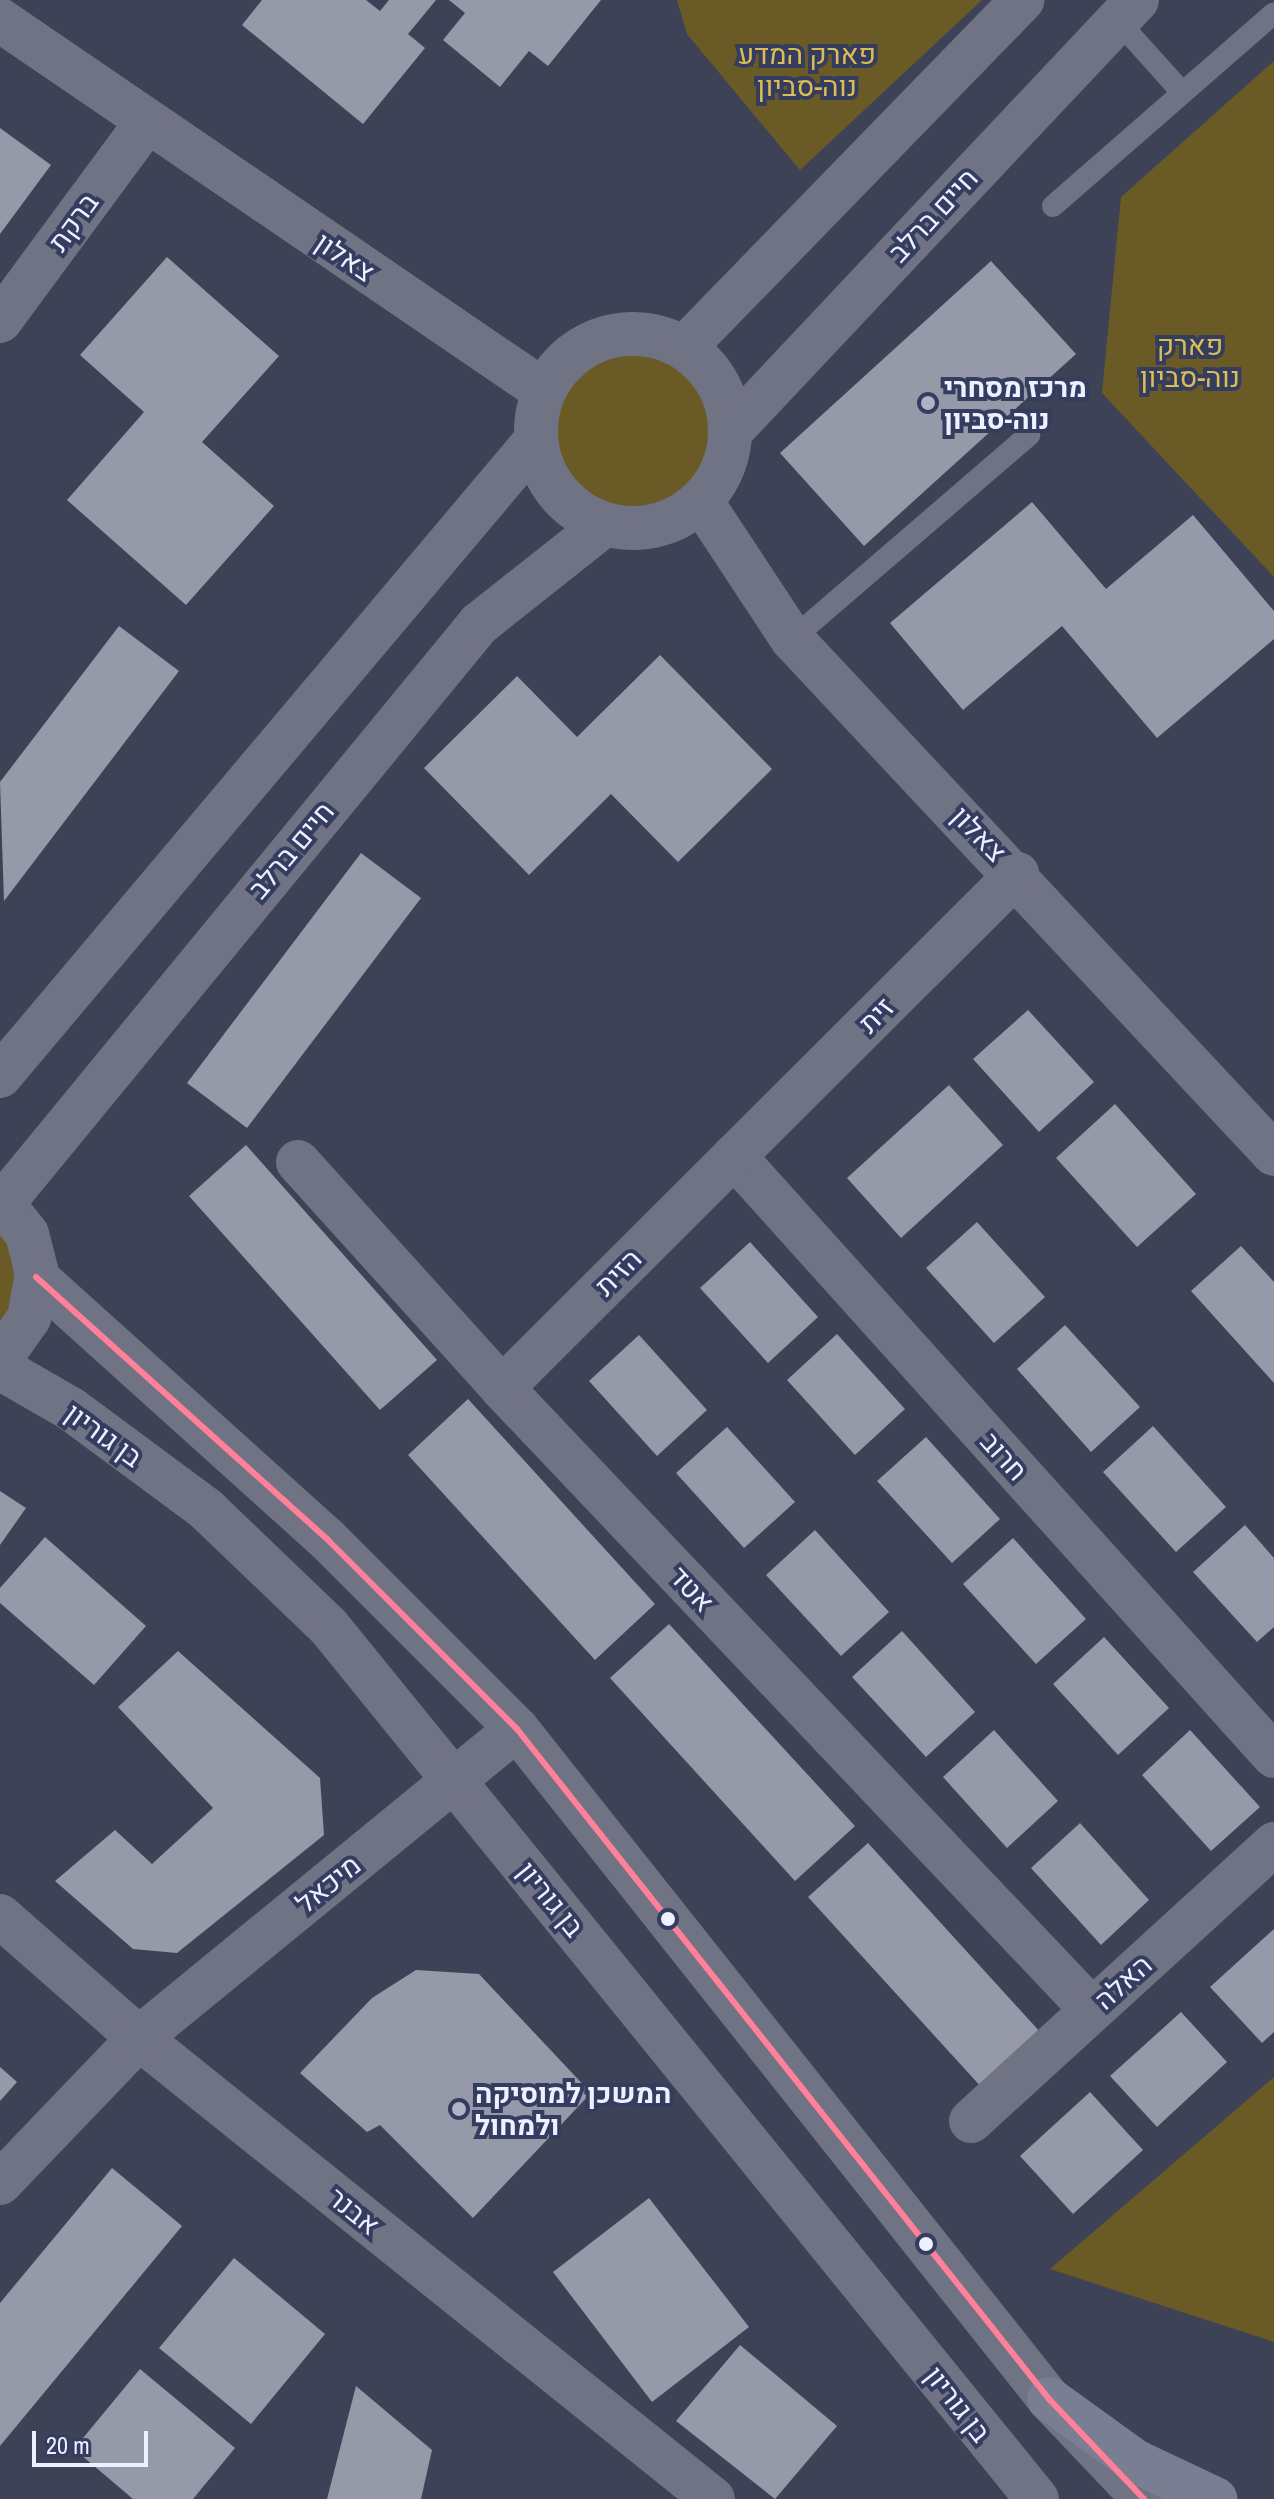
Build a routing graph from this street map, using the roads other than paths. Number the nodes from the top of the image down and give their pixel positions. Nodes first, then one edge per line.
1 (1023, 0) edge
2 (1127, 10) edge
3 (1274, 13) edge
4 (0, 20) edge
5 (1181, 91) junction
6 (146, 123) junction
7 (1053, 206) dead end
8 (0, 321) edge
9 (685, 347) junction
10 (544, 391) junction
11 (731, 431) junction
12 (1029, 435) dead end
13 (536, 440) junction
14 (701, 501) junction
15 (605, 524) junction
16 (792, 639) junction
17 (1017, 874) junction
18 (0, 1076) edge
19 (1274, 1154) edge
20 (734, 1156) junction
21 (298, 1162) dead end
22 (2, 1201) edge
23 (36, 1277) junction
24 (0, 1359) edge
25 (0, 1368) edge
26 (502, 1388) junction
27 (517, 1729) junction
28 (1274, 1756) edge
29 (455, 1782) junction
30 (1274, 1844) edge
31 (0, 1916) edge
32 (1092, 2010) junction
33 (139, 2038) junction
34 (971, 2121) dead end
35 (0, 2183) edge
36 (1049, 2399) junction
37 (713, 2499) edge
38 (1037, 2499) edge
39 (1144, 2499) edge
40 (1215, 2499) edge

1 - 9 street
2 - 5 lane
2 - 11 street, חיים ברלב
3 - 5 lane
4 - 6 street, צאלון
5 - 7 lane
6 - 8 street, ברקת
6 - 10 street, צאלון
9 - 10 street
9 - 11 street
10 - 13 street
11 - 14 street
12 - 16 lane
13 - 15 street
13 - 18 street
14 - 15 street
14 - 16 street, צאלון
15 - 22 street, חיים ברלב
16 - 17 street, צאלון
17 - 19 street, צאלון
17 - 20 street, זית
20 - 26 street, הזית
20 - 28 street, חרוב
21 - 26 street, אטד
22 - 23 street
23 - 24 street
23 - 27 street
25 - 29 street, בן גוריון
26 - 32 street, אטד
27 - 29 street, מיכאל
27 - 36 street
29 - 33 street, מיכאל
29 - 38 street, בן גוריון
30 - 32 street, האלה
31 - 33 street, אבנר
32 - 34 street, האלה
33 - 35 street, מיכאל
33 - 37 street, אבנר
36 - 39 street
36 - 40 main road

